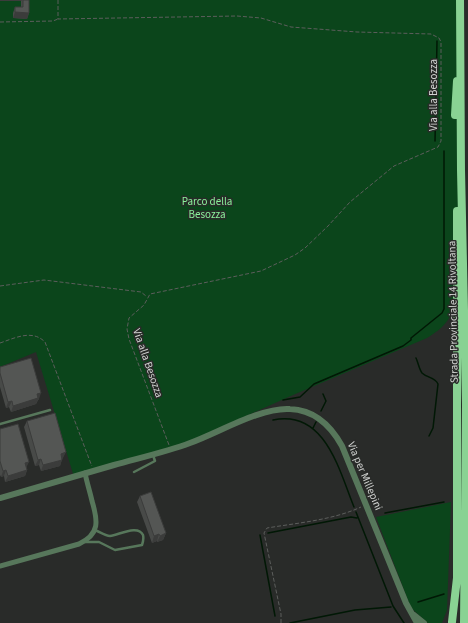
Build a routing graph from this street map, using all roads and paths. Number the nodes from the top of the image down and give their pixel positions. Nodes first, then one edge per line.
1 (58, 0) edge
2 (460, 0) edge
3 (58, 19) junction
4 (0, 22) edge
5 (461, 45) junction
6 (0, 286) edge
7 (147, 297) junction
8 (0, 343) edge
9 (50, 410) dead end
10 (0, 424) edge
11 (167, 450) junction
12 (152, 455) junction
13 (91, 464) dead end
14 (134, 472) dead end
15 (85, 473) junction
16 (0, 498) edge
17 (367, 504) junction
18 (95, 530) junction
19 (84, 542) junction
20 (0, 566) edge
21 (409, 610) junction
22 (452, 622) edge
23 (281, 623) edge
24 (417, 623) edge
25 (424, 623) edge
26 (464, 623) edge

1 - 3 path
2 - 5 highway, Strada Provinciale 14 Rivoltana
3 - 4 path
3 - 7 path, Via alla Besozza
5 - 22 highway
5 - 26 highway, Strada Provinciale 14 Rivoltana
6 - 7 path
7 - 11 path, Via alla Besozza
8 - 13 path
9 - 10 lane
11 - 12 street, Via per Millepini
11 - 17 street, Via per Millepini
12 - 14 lane
12 - 15 street, Via per Millepini
15 - 16 street, Via per Millepini
15 - 18 street
17 - 21 street, Via per Millepini
17 - 23 path
18 - 19 street
18 - 19 lane
19 - 20 street
21 - 24 street, Via per Millepini
21 - 25 street, Via per Millepini

